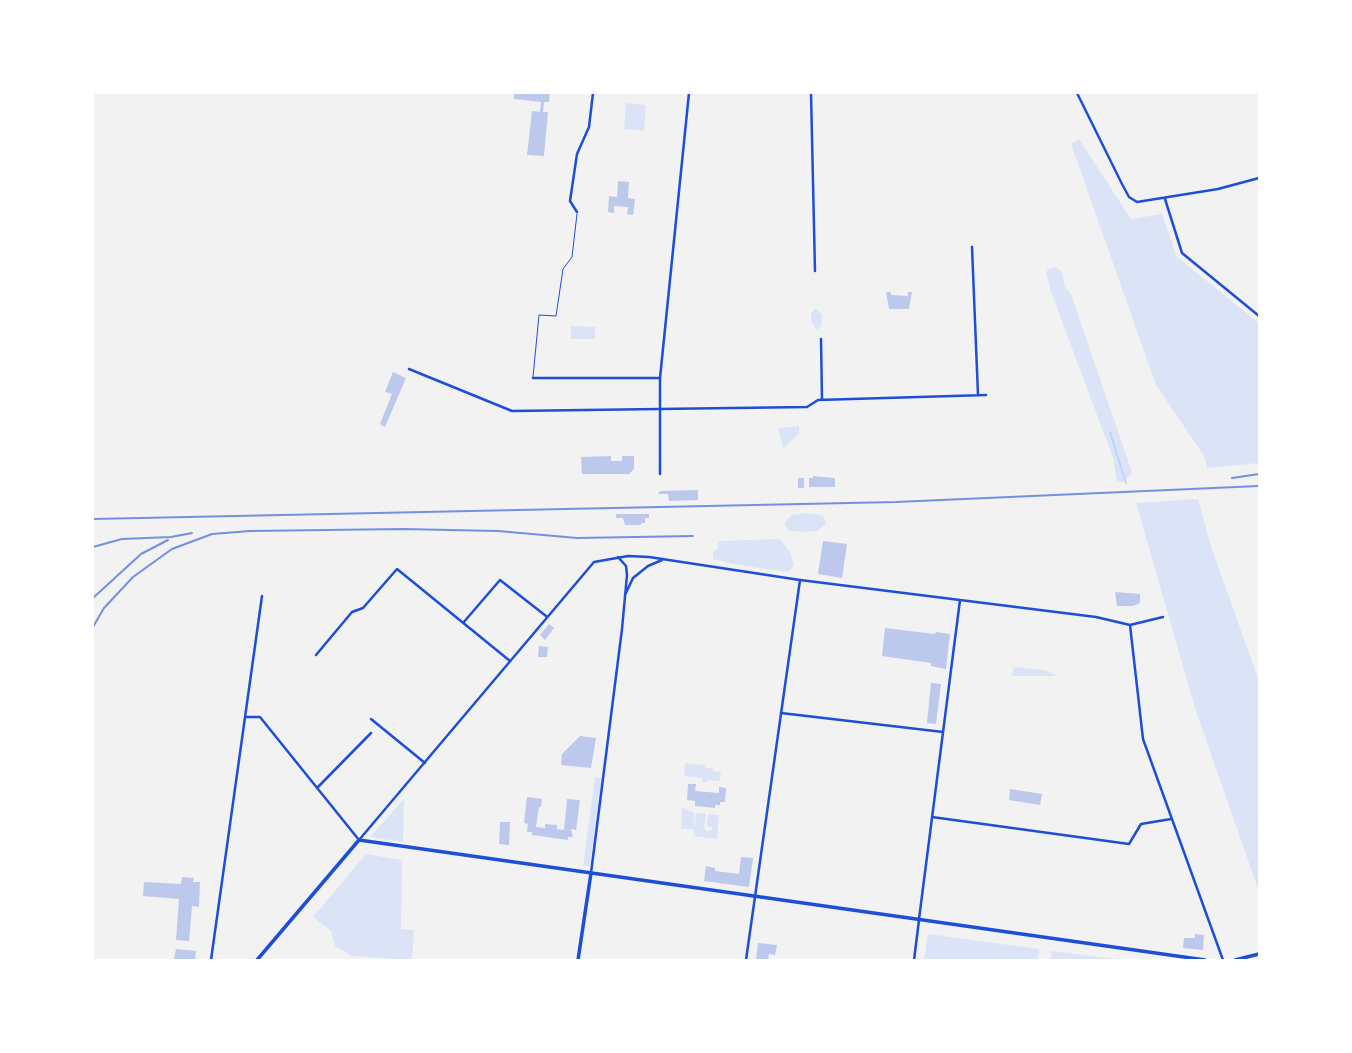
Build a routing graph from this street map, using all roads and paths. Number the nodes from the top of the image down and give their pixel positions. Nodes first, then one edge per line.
1 (593, 93) edge
2 (689, 93) edge
3 (811, 93) edge
4 (1077, 93) edge
5 (1259, 178) edge
6 (1165, 199) junction
7 (577, 212) joint
8 (972, 247) dead end
9 (815, 271) dead end
10 (1259, 316) edge
11 (821, 339) dead end
12 (409, 369) dead end
13 (533, 378) joint
14 (660, 378) junction
15 (978, 395) junction
16 (986, 395) dead end
17 (822, 400) junction
18 (659, 410) junction
19 (660, 474) dead end
20 (618, 557) junction
21 (649, 557) junction
22 (663, 560) junction
23 (648, 566) junction
24 (800, 580) junction
25 (262, 596) dead end
26 (624, 598) junction
27 (960, 600) junction
28 (546, 617) junction
29 (1163, 617) dead end
30 (463, 623) junction
31 (1130, 625) junction
32 (316, 656) dead end
33 (510, 661) junction
34 (781, 713) junction
35 (246, 717) junction
36 (371, 719) dead end
37 (943, 732) junction
38 (371, 733) dead end
39 (425, 763) junction
40 (317, 789) junction
41 (932, 817) junction
42 (1172, 818) junction
43 (359, 840) junction
44 (591, 873) junction
45 (755, 897) junction
46 (919, 920) junction
47 (1259, 954) edge
48 (211, 960) edge
49 (257, 960) edge
50 (578, 960) edge
51 (746, 960) edge
52 (914, 960) edge
53 (1205, 960) edge
54 (1223, 960) edge
55 (1235, 960) edge

1 - 7 street
2 - 14 street
3 - 9 street
4 - 6 street
5 - 6 street
6 - 10 street
7 - 13 lane
8 - 15 street
11 - 17 street
12 - 18 street
13 - 14 street
14 - 18 street
15 - 16 street
15 - 17 street
17 - 18 street
18 - 19 street
20 - 21 street
20 - 26 street
20 - 28 street
21 - 22 street
21 - 23 street
22 - 23 street
22 - 24 street
23 - 26 street
24 - 27 street
24 - 34 street
25 - 35 street
26 - 44 street
27 - 31 street
27 - 37 street
28 - 30 street
28 - 33 street
29 - 31 street
30 - 32 street
30 - 33 street
31 - 42 street
33 - 39 street
34 - 37 street
34 - 45 street
35 - 40 street
35 - 48 street
36 - 39 street
37 - 41 street
38 - 40 street
39 - 43 street
40 - 43 street
41 - 42 street
41 - 46 street
42 - 54 street
43 - 44 main road
43 - 49 main road
44 - 45 main road
44 - 50 main road
45 - 46 main road
45 - 51 street
46 - 52 street
46 - 53 main road
47 - 55 main road

